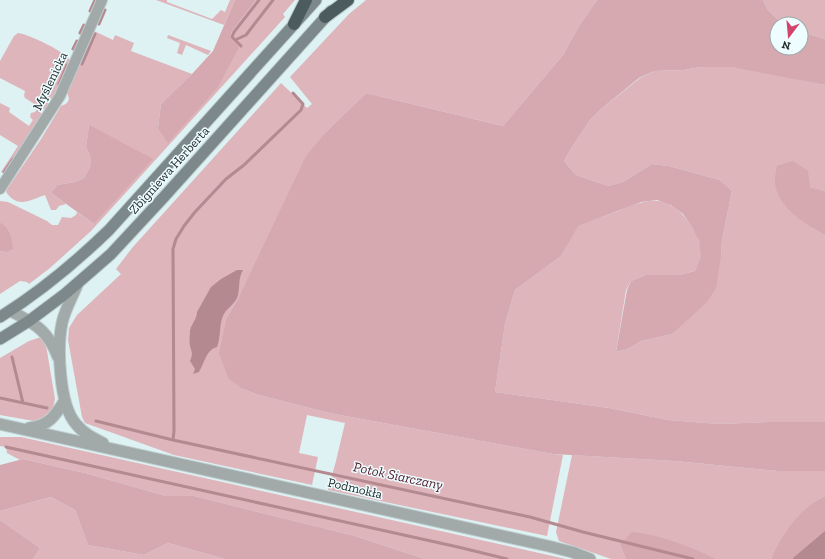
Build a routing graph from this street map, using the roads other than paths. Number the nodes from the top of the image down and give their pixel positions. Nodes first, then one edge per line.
1 (102, 0) edge
2 (306, 0) edge
3 (316, 0) edge
4 (340, 0) edge
5 (348, 0) edge
6 (325, 17) junction
7 (294, 24) junction
8 (0, 189) edge
9 (78, 283) junction
10 (11, 311) junction
11 (0, 317) edge
12 (29, 321) junction
13 (0, 339) edge
14 (59, 362) junction
15 (65, 400) junction
16 (0, 424) edge
17 (22, 429) junction
18 (112, 449) junction
19 (590, 559) edge

1 - 8 street, Myślenicka
2 - 7 highway
3 - 7 main road, Zbigniewa Herberta
4 - 6 main road, Zbigniewa Herberta
5 - 6 highway
6 - 9 main road, Zbigniewa Herberta
7 - 10 main road, Zbigniewa Herberta
9 - 12 main road, Zbigniewa Herberta
9 - 14 street, Podmokła
10 - 11 main road, Zbigniewa Herberta
10 - 12 street
12 - 13 main road, Zbigniewa Herberta
12 - 14 street
14 - 15 street, Podmokła
15 - 17 street
15 - 18 street, Podmokła
16 - 17 street, Podmokła
17 - 18 street, Podmokła
18 - 19 street, Podmokła

